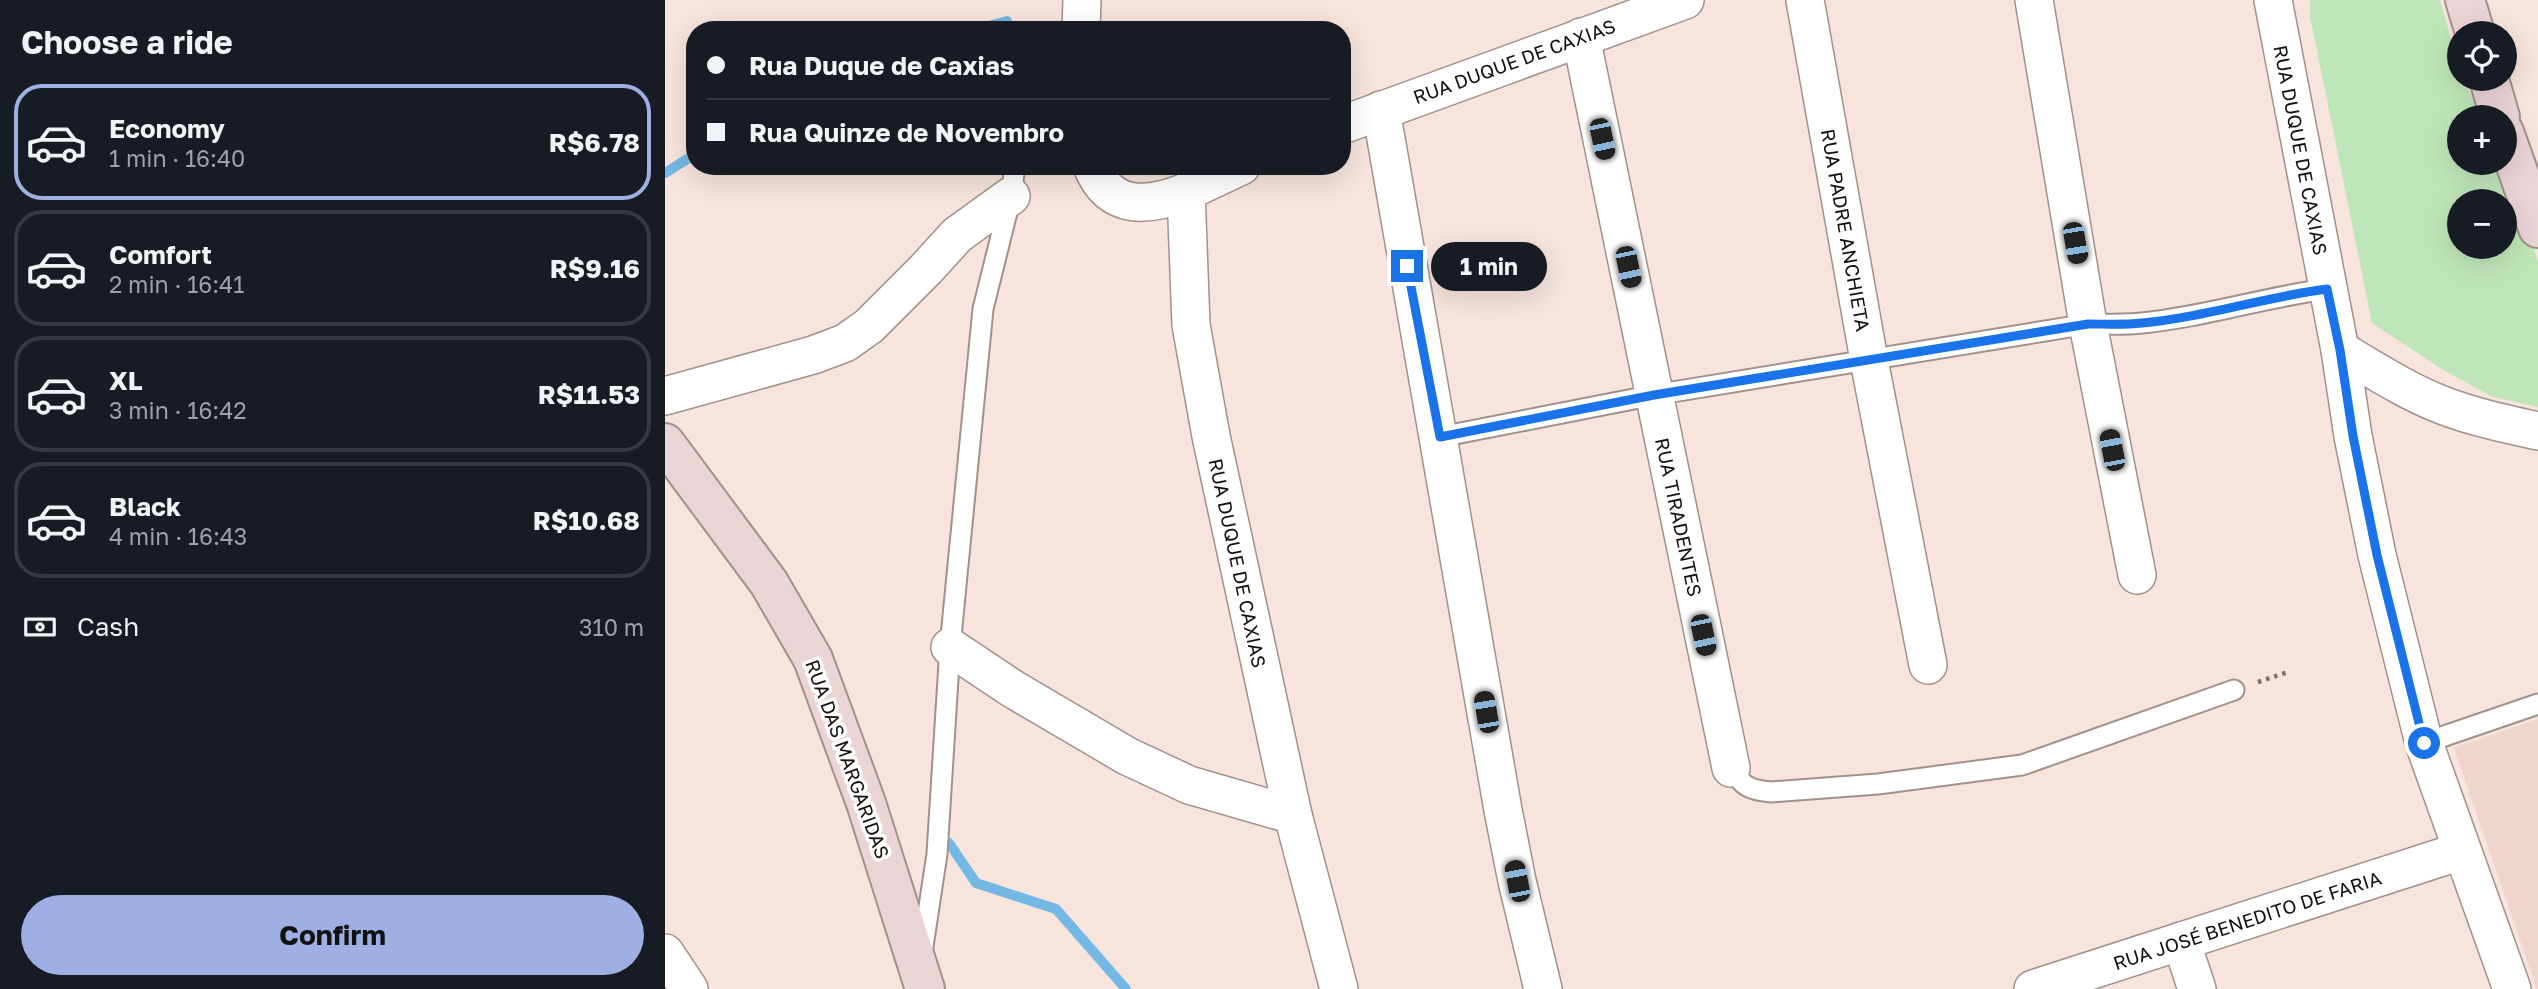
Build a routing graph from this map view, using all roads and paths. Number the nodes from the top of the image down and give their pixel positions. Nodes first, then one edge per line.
1 (1081, 0) edge
2 (1685, 0) edge
3 (1805, 0) edge
4 (2033, 0) edge
5 (2273, 0) edge
6 (2465, 0) edge
7 (1081, 21) edge
8 (2471, 21) edge
9 (1581, 37) junction
10 (1381, 110) junction
11 (1351, 122) edge
12 (2517, 169) edge
13 (1096, 175) edge
14 (1222, 175) edge
15 (1013, 181) edge
16 (1186, 192) junction
17 (2538, 228) edge
18 (2327, 289) junction
19 (2088, 324) junction
20 (2340, 350) junction
21 (1869, 360) junction
22 (1654, 395) junction
23 (665, 396) edge
24 (2538, 431) edge
25 (1440, 437) junction
26 (665, 443) edge
27 (2137, 575) dead end
28 (950, 647) junction
29 (1927, 665) dead end
30 (2234, 690) dead end
31 (2538, 704) edge
32 (2424, 743) junction
33 (1731, 768) joint
34 (1293, 815) junction
35 (2461, 851) junction
36 (2181, 941) junction
37 (665, 953) edge
38 (922, 980) edge
39 (689, 989) edge
40 (1339, 989) edge
41 (1543, 989) edge
42 (2033, 989) edge
43 (2197, 989) edge
44 (2512, 989) edge

1 - 7 street
2 - 9 street, RUA DUQUE DE CAXIAS
3 - 21 street, RUA PADRE ANCHIETA
4 - 19 street
5 - 18 street, RUA DUQUE DE CAXIAS
6 - 8 street
9 - 10 street, RUA DUQUE DE CAXIAS
9 - 22 street, RUA TIRADENTES
10 - 11 street, RUA DUQUE DE CAXIAS
10 - 25 street
12 - 17 street
13 - 16 street
14 - 16 street
15 - 23 street
15 - 28 lane
16 - 34 street, RUA DUQUE DE CAXIAS
18 - 19 lane
18 - 20 street, RUA DUQUE DE CAXIAS
19 - 21 lane
19 - 27 street
20 - 24 street
20 - 32 street, RUA DUQUE DE CAXIAS
21 - 22 lane
21 - 29 street, RUA PADRE ANCHIETA
22 - 25 lane
22 - 33 street, RUA TIRADENTES
25 - 41 street
26 - 38 street, RUA DAS MARGARIDAS
28 - 34 street
28 - 38 lane
30 - 33 lane, RUA TIRADENTES
31 - 32 lane
32 - 35 street, RUA DUQUE DE CAXIAS
34 - 40 street, RUA DUQUE DE CAXIAS
35 - 36 street, RUA JOSÉ BENEDITO DE FARIA
35 - 44 street, RUA DUQUE DE CAXIAS
36 - 42 street, RUA JOSÉ BENEDITO DE FARIA
36 - 43 street
37 - 39 street

